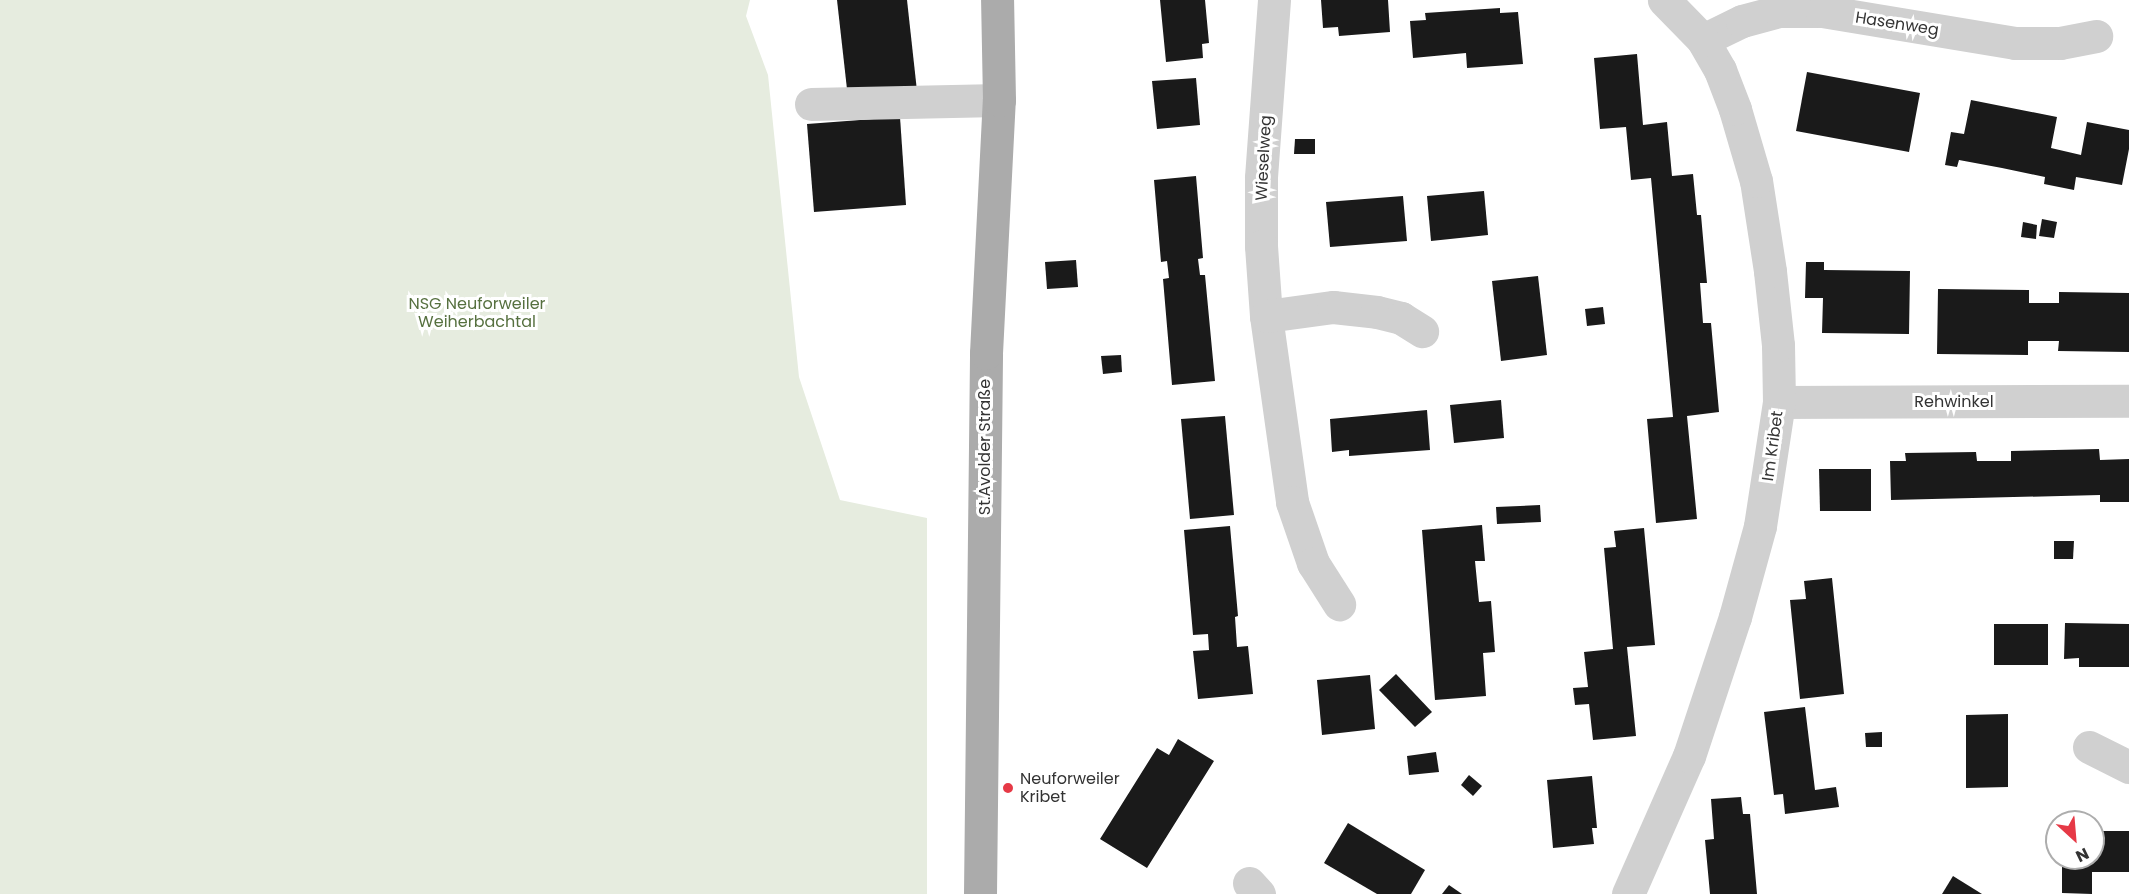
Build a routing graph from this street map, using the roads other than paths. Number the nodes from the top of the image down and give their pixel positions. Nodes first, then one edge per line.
1 (997, 0) edge
2 (1274, 0) edge
3 (1664, 0) edge
4 (2096, 36) dead end
5 (1703, 40) junction
6 (999, 100) junction
7 (811, 104) dead end
8 (1266, 316) junction
9 (1422, 332) dead end
10 (2129, 401) edge
11 (1779, 402) junction
12 (1339, 604) dead end
13 (2089, 747) dead end
14 (2129, 767) edge
15 (980, 894) edge
16 (1628, 894) edge

1 - 6 main road, St.Avolder Straße
2 - 8 street, Wieselweg
3 - 5 street, Im Kribet
4 - 5 street, Hasenweg
5 - 11 street, Im Kribet
6 - 7 street
6 - 15 main road, St.Avolder Straße
8 - 9 street
8 - 12 street, Wieselweg
10 - 11 street, Rehwinkel
11 - 16 street, Im Kribet
13 - 14 street

